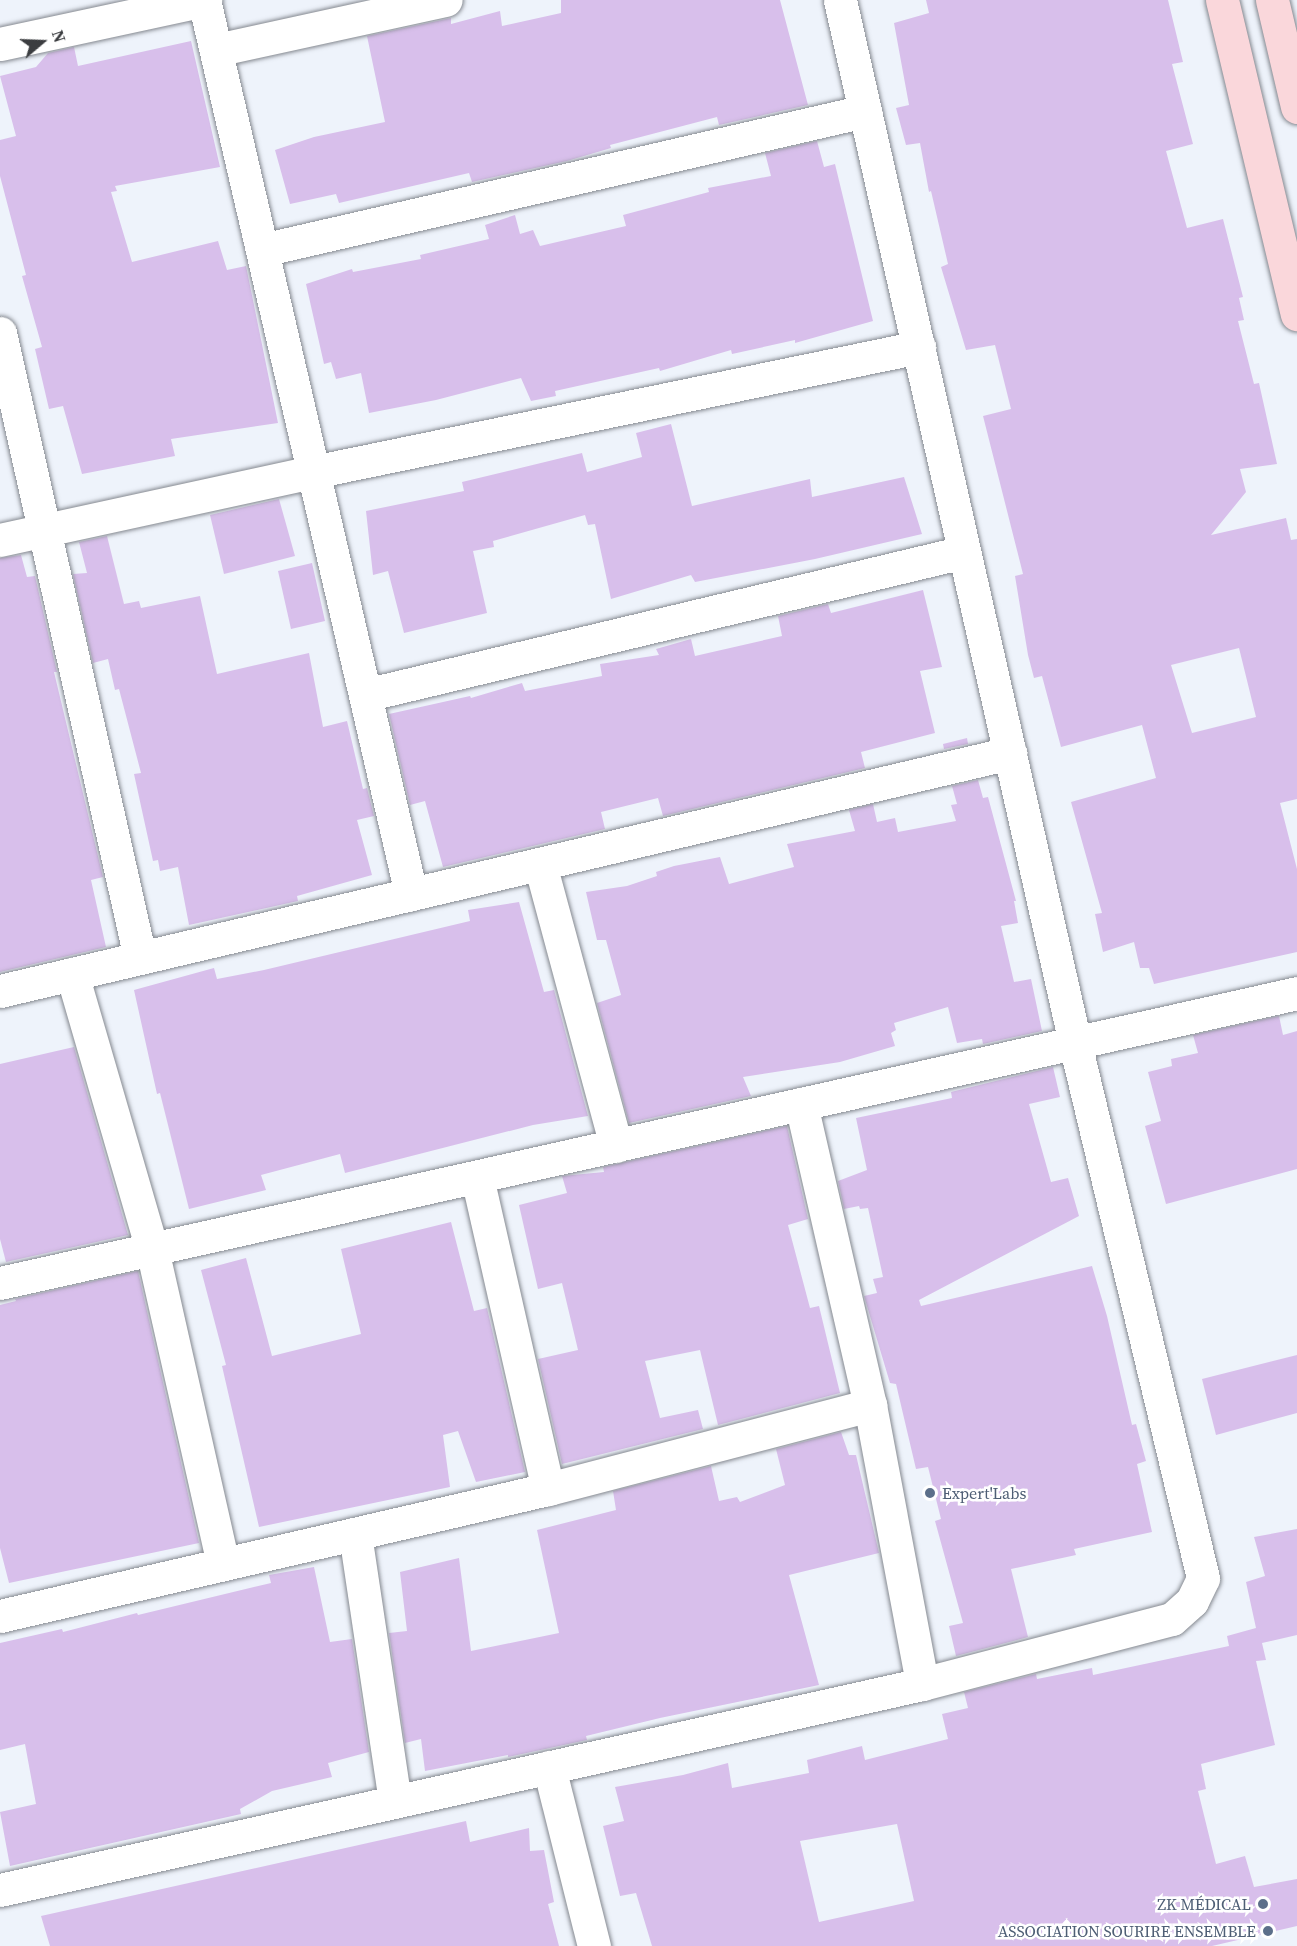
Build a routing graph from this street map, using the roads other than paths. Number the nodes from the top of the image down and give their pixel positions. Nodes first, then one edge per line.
1 (205, 0) edge
2 (446, 0) edge
3 (840, 0) edge
4 (1222, 0) edge
5 (1272, 0) edge
6 (0, 44) edge
7 (216, 50) junction
8 (1297, 107) edge
9 (865, 111) junction
10 (262, 249) junction
11 (1297, 314) edge
12 (0, 333) edge
13 (919, 347) junction
14 (313, 472) junction
15 (44, 530) junction
16 (0, 540) edge
17 (964, 552) junction
18 (365, 695) junction
19 (1010, 753) junction
20 (540, 864) junction
21 (411, 894) junction
22 (140, 958) junction
23 (72, 974) junction
24 (0, 991) edge
25 (1297, 993) edge
26 (1075, 1043) junction
27 (801, 1104) junction
28 (616, 1146) junction
29 (477, 1177) junction
30 (152, 1249) junction
31 (0, 1283) edge
32 (870, 1405) junction
33 (548, 1489) junction
34 (355, 1534) junction
35 (224, 1564) junction
36 (0, 1616) edge
37 (922, 1684) junction
38 (549, 1767) junction
39 (395, 1801) junction
40 (0, 1890) edge
41 (594, 1946) edge

1 - 6 street
1 - 7 street
2 - 7 street
3 - 9 street
4 - 11 main road
5 - 8 main road
7 - 10 street
9 - 10 street
9 - 13 street
10 - 14 street
12 - 15 street
13 - 14 street
13 - 17 street
14 - 15 street
14 - 18 street
15 - 16 street
15 - 22 street
17 - 18 street
17 - 19 street
18 - 21 street
19 - 20 street
19 - 26 street
20 - 21 street
20 - 28 street
21 - 22 street
22 - 23 street
23 - 24 street
23 - 30 street
25 - 26 street
26 - 27 street
26 - 37 street
27 - 28 street
27 - 32 street
28 - 29 street
29 - 30 street
29 - 33 street
30 - 31 street
30 - 35 street
32 - 33 street
32 - 37 street
33 - 34 street
34 - 35 street
34 - 39 street
35 - 36 street
37 - 38 street
38 - 39 street
38 - 41 street
39 - 40 street

